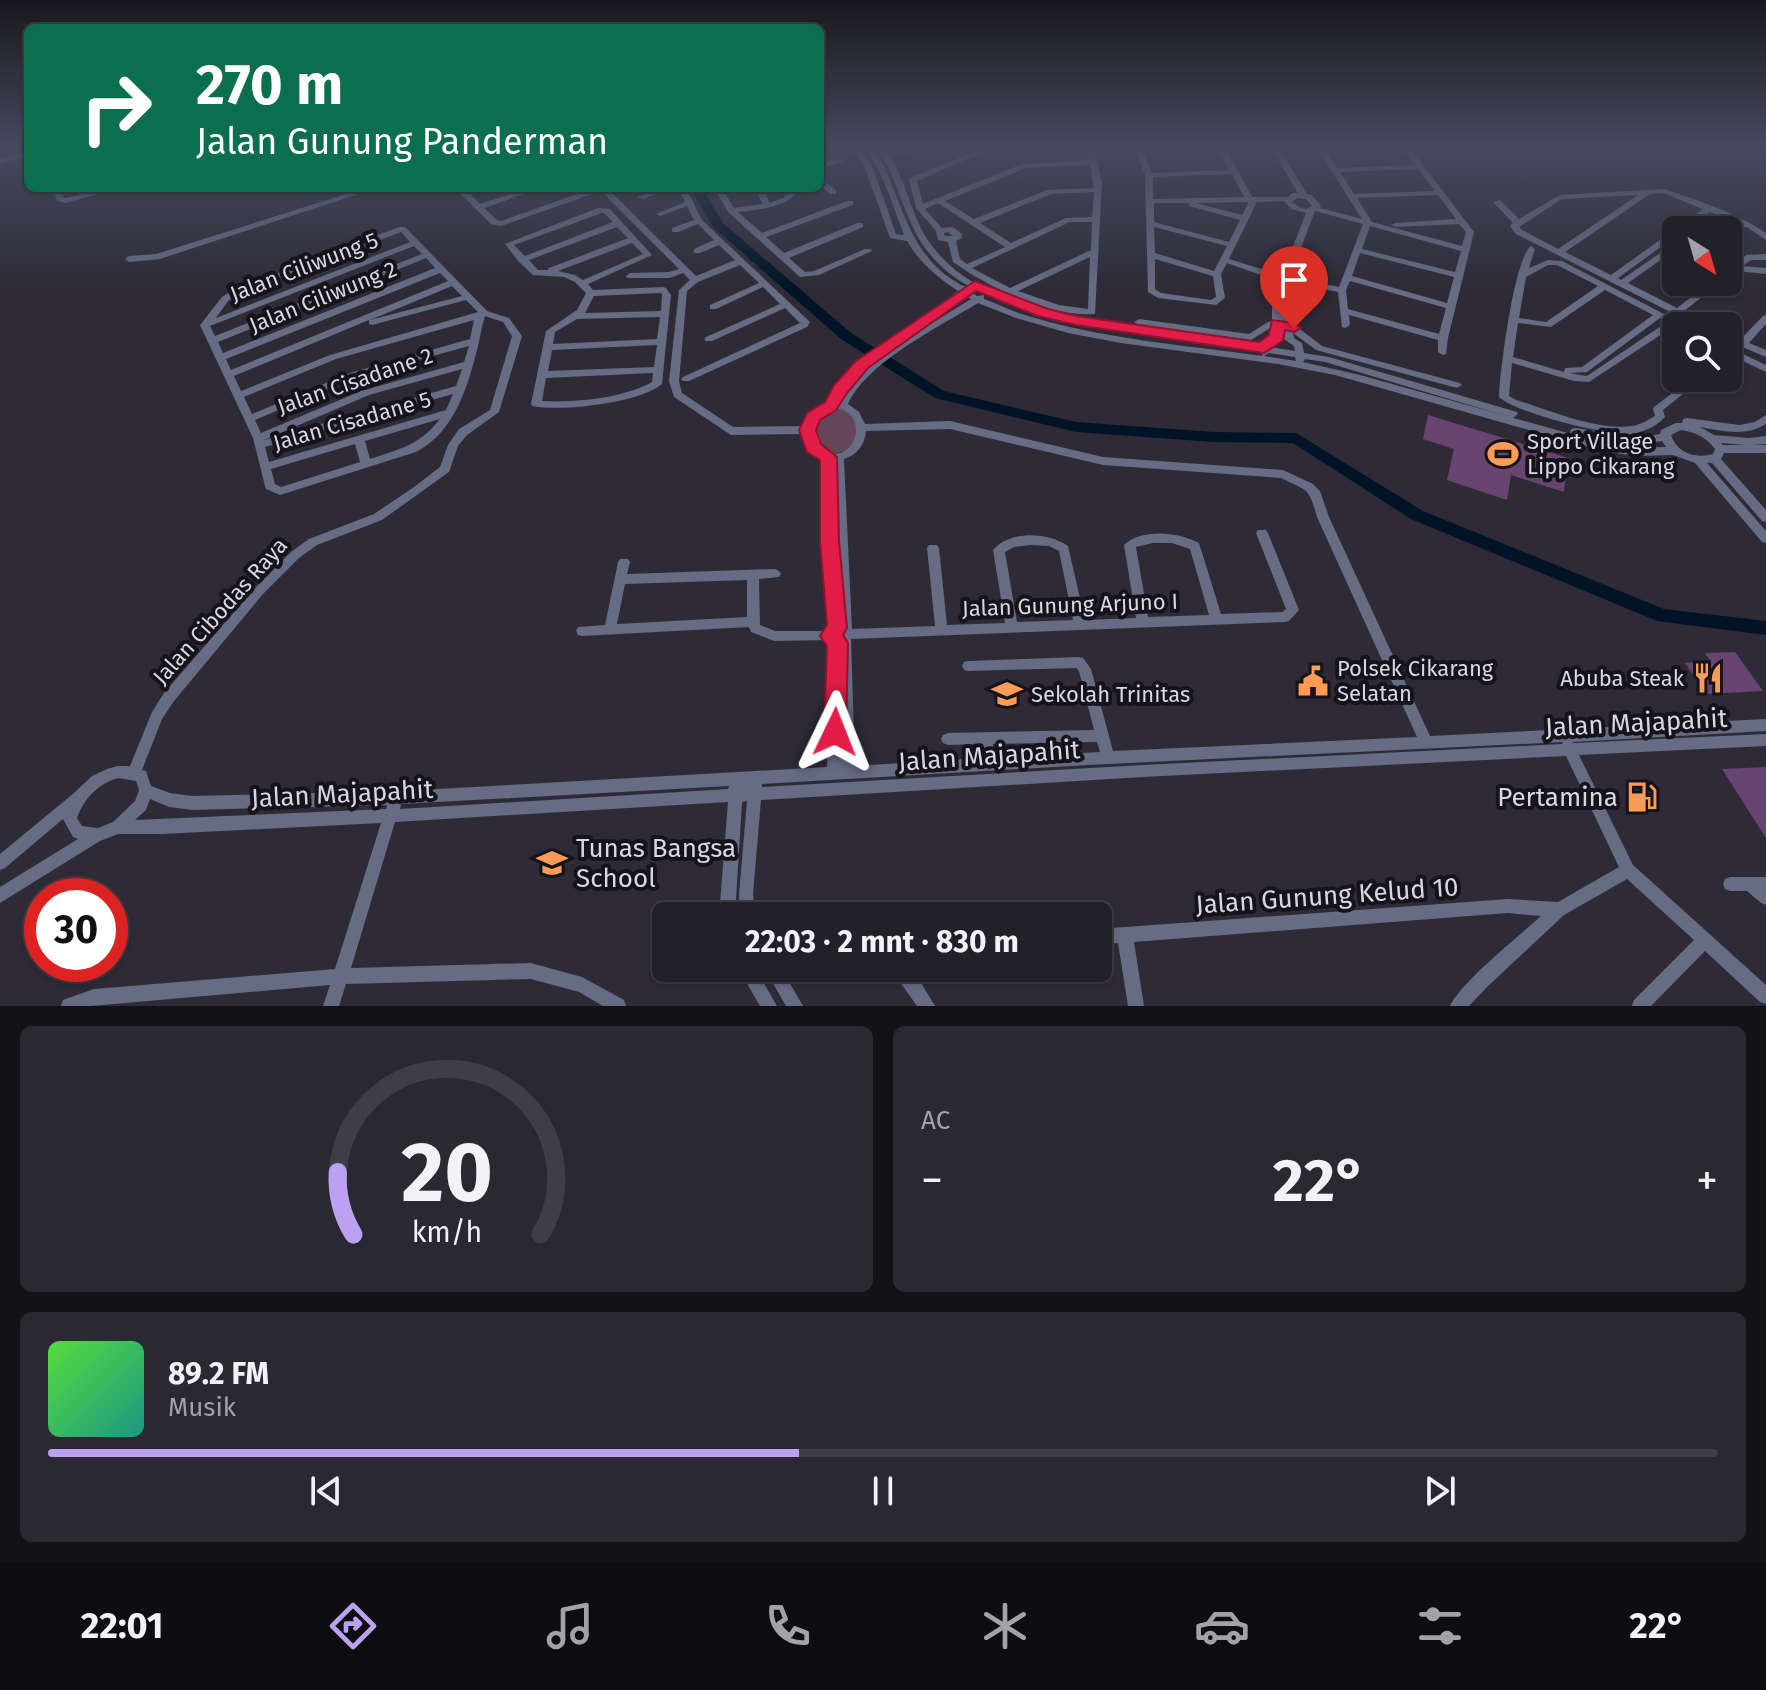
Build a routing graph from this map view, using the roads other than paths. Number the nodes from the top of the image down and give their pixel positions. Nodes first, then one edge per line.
1 (59, 195) edge
2 (89, 195) edge
3 (351, 195) edge
4 (468, 195) edge
5 (516, 195) edge
6 (588, 195) edge
7 (608, 195) edge
8 (647, 195) edge
9 (685, 195) edge
10 (722, 195) edge
11 (762, 195) edge
12 (792, 195) edge
13 (879, 195) edge
14 (893, 195) edge
15 (906, 195) edge
16 (916, 195) edge
17 (955, 195) edge
18 (1041, 195) edge
19 (1096, 195) edge
20 (1149, 195) edge
21 (1248, 195) edge
22 (1384, 195) edge
23 (1442, 195) edge
24 (1590, 195) edge
25 (1643, 195) edge
26 (1676, 195) edge
27 (1354, 196) joint
28 (641, 197) dead end
29 (1296, 197) junction
30 (1250, 198) junction
31 (940, 201) junction
32 (1149, 201) junction
33 (1181, 201) junction
34 (1497, 202) dead end
35 (689, 203) junction
36 (850, 203) dead end
37 (767, 205) junction
38 (479, 207) junction
39 (920, 208) junction
40 (1710, 208) junction
41 (1310, 210) junction
42 (732, 211) junction
43 (660, 214) dead end
44 (1698, 216) edge
45 (1095, 219) junction
46 (1246, 219) junction
47 (699, 221) junction
48 (1462, 221) junction
49 (975, 222) junction
50 (1368, 222) junction
51 (619, 223) junction
52 (1150, 223) junction
53 (860, 225) dead end
54 (1749, 225) junction
55 (1384, 226) junction
56 (1516, 226) junction
57 (1742, 226) edge
58 (675, 230) dead end
59 (944, 236) junction
60 (759, 237) junction
61 (1766, 237) edge
62 (907, 238) junction
63 (634, 239) junction
64 (720, 241) junction
65 (415, 243) junction
66 (1662, 244) edge
67 (1232, 245) junction
68 (926, 246) junction
69 (1011, 247) junction
70 (1465, 249) junction
71 (1531, 249) dead end
72 (1357, 250) junction
73 (697, 251) dead end
74 (868, 251) dead end
75 (1093, 252) junction
76 (1559, 252) junction
77 (1662, 253) edge
78 (427, 255) junction
79 (1151, 255) junction
80 (783, 257) junction
81 (1766, 257) edge
82 (129, 259) dead end
83 (522, 260) junction
84 (1225, 260) junction
85 (741, 261) junction
86 (310, 263) junction
87 (1742, 263) edge
88 (630, 264) junction
89 (967, 267) junction
90 (441, 269) junction
91 (1742, 269) edge
92 (684, 270) junction
93 (1766, 271) edge
94 (544, 273) junction
95 (1217, 274) junction
96 (1267, 274) junction
97 (630, 276) junction
98 (1287, 276) junction
99 (1459, 276) junction
100 (1347, 277) junction
101 (1521, 277) junction
102 (323, 279) junction
103 (695, 280) junction
104 (453, 282) junction
105 (583, 283) junction
106 (765, 283) junction
107 (1612, 283) junction
108 (975, 286) junction
109 (1012, 290) junction
110 (1280, 290) junction
111 (1342, 290) junction
112 (626, 291) junction
113 (963, 291) junction
114 (334, 292) junction
115 (591, 293) junction
116 (1094, 295) junction
117 (983, 296) junction
118 (1702, 296) edge
119 (468, 297) junction
120 (787, 304) junction
121 (346, 307) junction
122 (713, 307) dead end
123 (1451, 307) junction
124 (1068, 308) junction
125 (1343, 310) junction
126 (1663, 312) edge
127 (1685, 312) edge
128 (482, 314) junction
129 (665, 314) junction
130 (1658, 315) junction
131 (574, 316) junction
132 (1662, 316) edge
133 (1766, 318) edge
134 (928, 319) junction
135 (1515, 320) junction
136 (358, 321) junction
137 (1139, 322) dead end
138 (939, 324) junction
139 (1283, 324) junction
140 (205, 325) junction
141 (1345, 325) dead end
142 (1662, 330) edge
143 (334, 332) junction
144 (320, 337) junction
145 (1277, 337) junction
146 (1443, 338) junction
147 (709, 339) dead end
148 (1289, 339) junction
149 (211, 341) junction
150 (475, 341) junction
151 (662, 342) junction
152 (1743, 343) joint
153 (547, 347) junction
154 (894, 348) junction
155 (1443, 352) dead end
156 (1264, 353) junction
157 (1766, 354) edge
158 (1509, 356) junction
159 (333, 357) junction
160 (219, 358) junction
161 (1742, 358) edge
162 (1300, 359) junction
163 (467, 364) junction
164 (1766, 369) edge
165 (657, 370) junction
166 (227, 375) junction
167 (541, 375) junction
168 (1583, 376) junction
169 (686, 379) dead end
170 (1457, 385) dead end
171 (459, 389) junction
172 (1680, 392) edge
173 (237, 396) junction
174 (836, 406) junction
175 (450, 413) junction
176 (1660, 417) junction
177 (248, 419) junction
178 (1766, 419) edge
179 (862, 428) junction
180 (808, 430) junction
181 (1665, 437) junction
182 (1711, 438) junction
183 (359, 439) junction
184 (1766, 440) edge
185 (259, 441) junction
186 (1766, 449) edge
187 (1675, 451) junction
188 (1718, 454) junction
189 (834, 457) junction
190 (1698, 460) junction
191 (366, 464) junction
192 (264, 467) junction
193 (1766, 518) edge
194 (1262, 533) dead end
195 (1766, 539) edge
196 (933, 548) dead end
197 (624, 562) dead end
198 (775, 574) dead end
199 (753, 575) junction
200 (621, 579) junction
201 (1217, 621) junction
202 (753, 622) junction
203 (1143, 623) junction
204 (1080, 624) junction
205 (1012, 627) junction
206 (610, 629) junction
207 (941, 629) junction
208 (582, 631) dead end
209 (841, 635) junction
210 (968, 666) dead end
211 (1766, 725) edge
212 (1562, 735) junction
213 (1103, 736) junction
214 (1423, 737) junction
215 (986, 738) junction
216 (948, 739) dead end
217 (1766, 740) edge
218 (1570, 751) junction
219 (1108, 758) junction
220 (987, 764) junction
221 (1141, 764) junction
222 (134, 772) junction
223 (841, 774) junction
224 (756, 778) junction
225 (736, 780) junction
226 (146, 790) junction
227 (397, 795) junction
228 (756, 795) junction
229 (735, 797) junction
230 (77, 799) junction
231 (389, 816) junction
232 (118, 827) junction
233 (98, 835) junction
234 (0, 863) edge
235 (1628, 870) junction
236 (1730, 884) dead end
237 (1758, 884) edge
238 (0, 896) edge
239 (1766, 898) edge
240 (728, 902) edge
241 (747, 902) edge
242 (1559, 910) junction
243 (1112, 936) edge
244 (1125, 936) junction
245 (1705, 940) junction
246 (340, 976) junction
247 (754, 982) edge
248 (780, 982) edge
249 (910, 982) edge
250 (1766, 996) edge
251 (69, 1006) edge
252 (331, 1006) edge
253 (618, 1006) edge
254 (769, 1006) edge
255 (795, 1006) edge
256 (927, 1006) edge
257 (1136, 1006) edge
258 (1458, 1006) edge
259 (1640, 1006) edge

1 - 2 street
3 - 82 street
4 - 38 street
5 - 38 street
6 - 38 street
7 - 92 street
8 - 28 street
9 - 35 street
10 - 42 street
11 - 37 street
12 - 37 street
13 - 62 street
14 - 62 street
15 - 68 street
16 - 39 street
17 - 31 street
18 - 49 street
19 - 45 street
20 - 32 street
21 - 30 street
22 - 27 street
23 - 48 street
24 - 56 street
25 - 76 street
26 - 40 street
27 - 50 street
29 - 30 street
29 - 41 street
29 - 41 street
30 - 33 street
30 - 46 street
31 - 39 street
31 - 49 street
32 - 33 street
32 - 52 street
33 - 46 street
34 - 56 street
35 - 43 street
35 - 47 street
36 - 60 street
37 - 42 street
39 - 59 street
40 - 44 street
40 - 54 street
41 - 50 street
41 - 98 street
42 - 60 street
45 - 69 street
45 - 75 street
46 - 67 street
47 - 58 street
47 - 64 street
48 - 55 street
48 - 70 street
49 - 69 street
50 - 55 street
50 - 72 street
51 - 63 street
51 - 83 street
51 - 83 street
52 - 67 street
52 - 79 street
53 - 80 street
54 - 57 street
54 - 61 street
55 - 70 street
56 - 76 street
59 - 68 street
59 - 89 street
60 - 80 street
62 - 113 street
63 - 88 street
63 - 94 street
64 - 73 street
64 - 85 street
65 - 78 street
65 - 86 street
65 - 102 street, Jalan Ciliwung 5
66 - 107 street
67 - 84 street
68 - 108 street
69 - 89 street
70 - 99 street
71 - 101 street
72 - 99 street
72 - 100 street
74 - 80 street
75 - 109 street
75 - 116 street
76 - 107 street
77 - 107 street
78 - 90 street
78 - 114 street
79 - 95 street
79 - 95 street
81 - 87 street
83 - 94 street
84 - 95 street
84 - 96 street
85 - 103 street
85 - 106 street
86 - 102 street
86 - 140 street
88 - 97 street
88 - 105 street
89 - 109 street
90 - 104 street
90 - 121 street, Jalan Ciliwung 2
91 - 93 street
92 - 97 street
92 - 103 street
94 - 105 street
96 - 98 street
96 - 110 street
97 - 112 street
98 - 110 street
98 - 111 street
99 - 123 street
100 - 111 street
100 - 123 street
101 - 107 street
101 - 135 street
102 - 114 street
102 - 140 street, Jalan Ciliwung 5
103 - 180 street
104 - 119 street
104 - 136 street
105 - 115 street
106 - 120 street
106 - 122 street
107 - 126 street
107 - 130 street
107 - 135 street
108 - 113 street
108 - 117 street
109 - 124 street
110 - 139 street
111 - 125 street
112 - 115 street
112 - 129 street
113 - 117 street
113 - 134 street
114 - 121 street
114 - 149 street
115 - 131 street
116 - 124 street
116 - 124 street
117 - 138 street
117 - 156 street
118 - 127 street
119 - 128 street
119 - 143 street
120 - 147 street
120 - 169 street
121 - 136 street
121 - 160 street, Jalan Ciliwung 2
123 - 146 street
125 - 141 street
125 - 146 street
128 - 150 street
128 - 159 street
128 - 222 street, Jalan Cibodas Raya
129 - 131 street
129 - 151 street
130 - 132 street
130 - 168 street
131 - 153 street
133 - 152 street
134 - 138 street
134 - 154 street
135 - 158 street
136 - 143 street
137 - 139 street
138 - 154 street
139 - 145 street
139 - 148 street
139 - 170 street
140 - 149 street
142 - 168 street
143 - 144 street
144 - 159 street
144 - 166 street
145 - 148 street
145 - 156 street
146 - 155 street
148 - 162 street
149 - 160 street
150 - 163 street
150 - 177 street
151 - 153 street
151 - 165 street
152 - 157 street
153 - 167 street
154 - 174 street
156 - 162 street
158 - 168 street
158 - 176 street
159 - 173 street
160 - 166 street
161 - 164 street
162 - 181 street
162 - 187 street
163 - 171 street
163 - 185 street, Jalan Cisadane 2
165 - 167 street
165 - 167 street
166 - 173 street
171 - 175 street
171 - 185 street
172 - 176 street
173 - 177 street
174 - 179 street
174 - 180 street
175 - 183 street, Jalan Cisadane 5
175 - 191 street
176 - 178 street
177 - 185 street
179 - 189 street
179 - 214 street
180 - 189 street
181 - 182 street
181 - 187 street
182 - 184 street
182 - 188 street
183 - 191 street
183 - 192 street, Jalan Cisadane 5
185 - 192 street
186 - 188 street
187 - 190 street
188 - 190 street
188 - 193 street
189 - 209 street
190 - 195 street
191 - 192 street
194 - 201 street, Jalan Gunung Arjuno I
196 - 207 street
197 - 200 street
198 - 199 street
199 - 200 street
199 - 202 street
200 - 206 street
201 - 203 street, Jalan Gunung Arjuno I
201 - 203 street
202 - 206 street
202 - 209 street, Jalan Gunung Arjuno I
203 - 204 street, Jalan Gunung Arjuno I
204 - 205 street, Jalan Gunung Arjuno I
204 - 205 street
205 - 207 street, Jalan Gunung Arjuno I
206 - 208 street
207 - 209 street, Jalan Gunung Arjuno I
209 - 223 street
210 - 213 street
211 - 212 street, Jalan Majapahit
212 - 214 street, Jalan Majapahit
212 - 218 street
213 - 215 street
213 - 219 street
214 - 221 street, Jalan Majapahit
215 - 216 street
215 - 220 street
217 - 218 street, Jalan Majapahit
218 - 221 street, Jalan Majapahit
218 - 235 street
219 - 220 street, Jalan Majapahit
219 - 221 street, Jalan Majapahit
220 - 223 street, Jalan Majapahit
221 - 228 street, Jalan Majapahit
222 - 226 street
222 - 230 street
223 - 224 street, Jalan Majapahit
224 - 225 street, Jalan Majapahit
224 - 228 street
225 - 227 street, Jalan Majapahit
225 - 229 street
226 - 227 street, Jalan Majapahit
226 - 232 street
227 - 231 street
228 - 229 street, Jalan Majapahit
228 - 241 street
229 - 231 street, Jalan Majapahit
229 - 240 street
230 - 233 street
230 - 234 street
231 - 232 street, Jalan Majapahit
231 - 246 street
232 - 233 street
233 - 238 street
235 - 242 street
235 - 245 street
236 - 237 street
237 - 239 street
242 - 244 street, Jalan Gunung Kelud 10
242 - 258 street
243 - 244 street, Jalan Gunung Kelud 10
244 - 257 street
245 - 250 street
245 - 259 street
246 - 251 street
246 - 252 street
246 - 253 street
247 - 254 street
248 - 255 street
249 - 256 street

